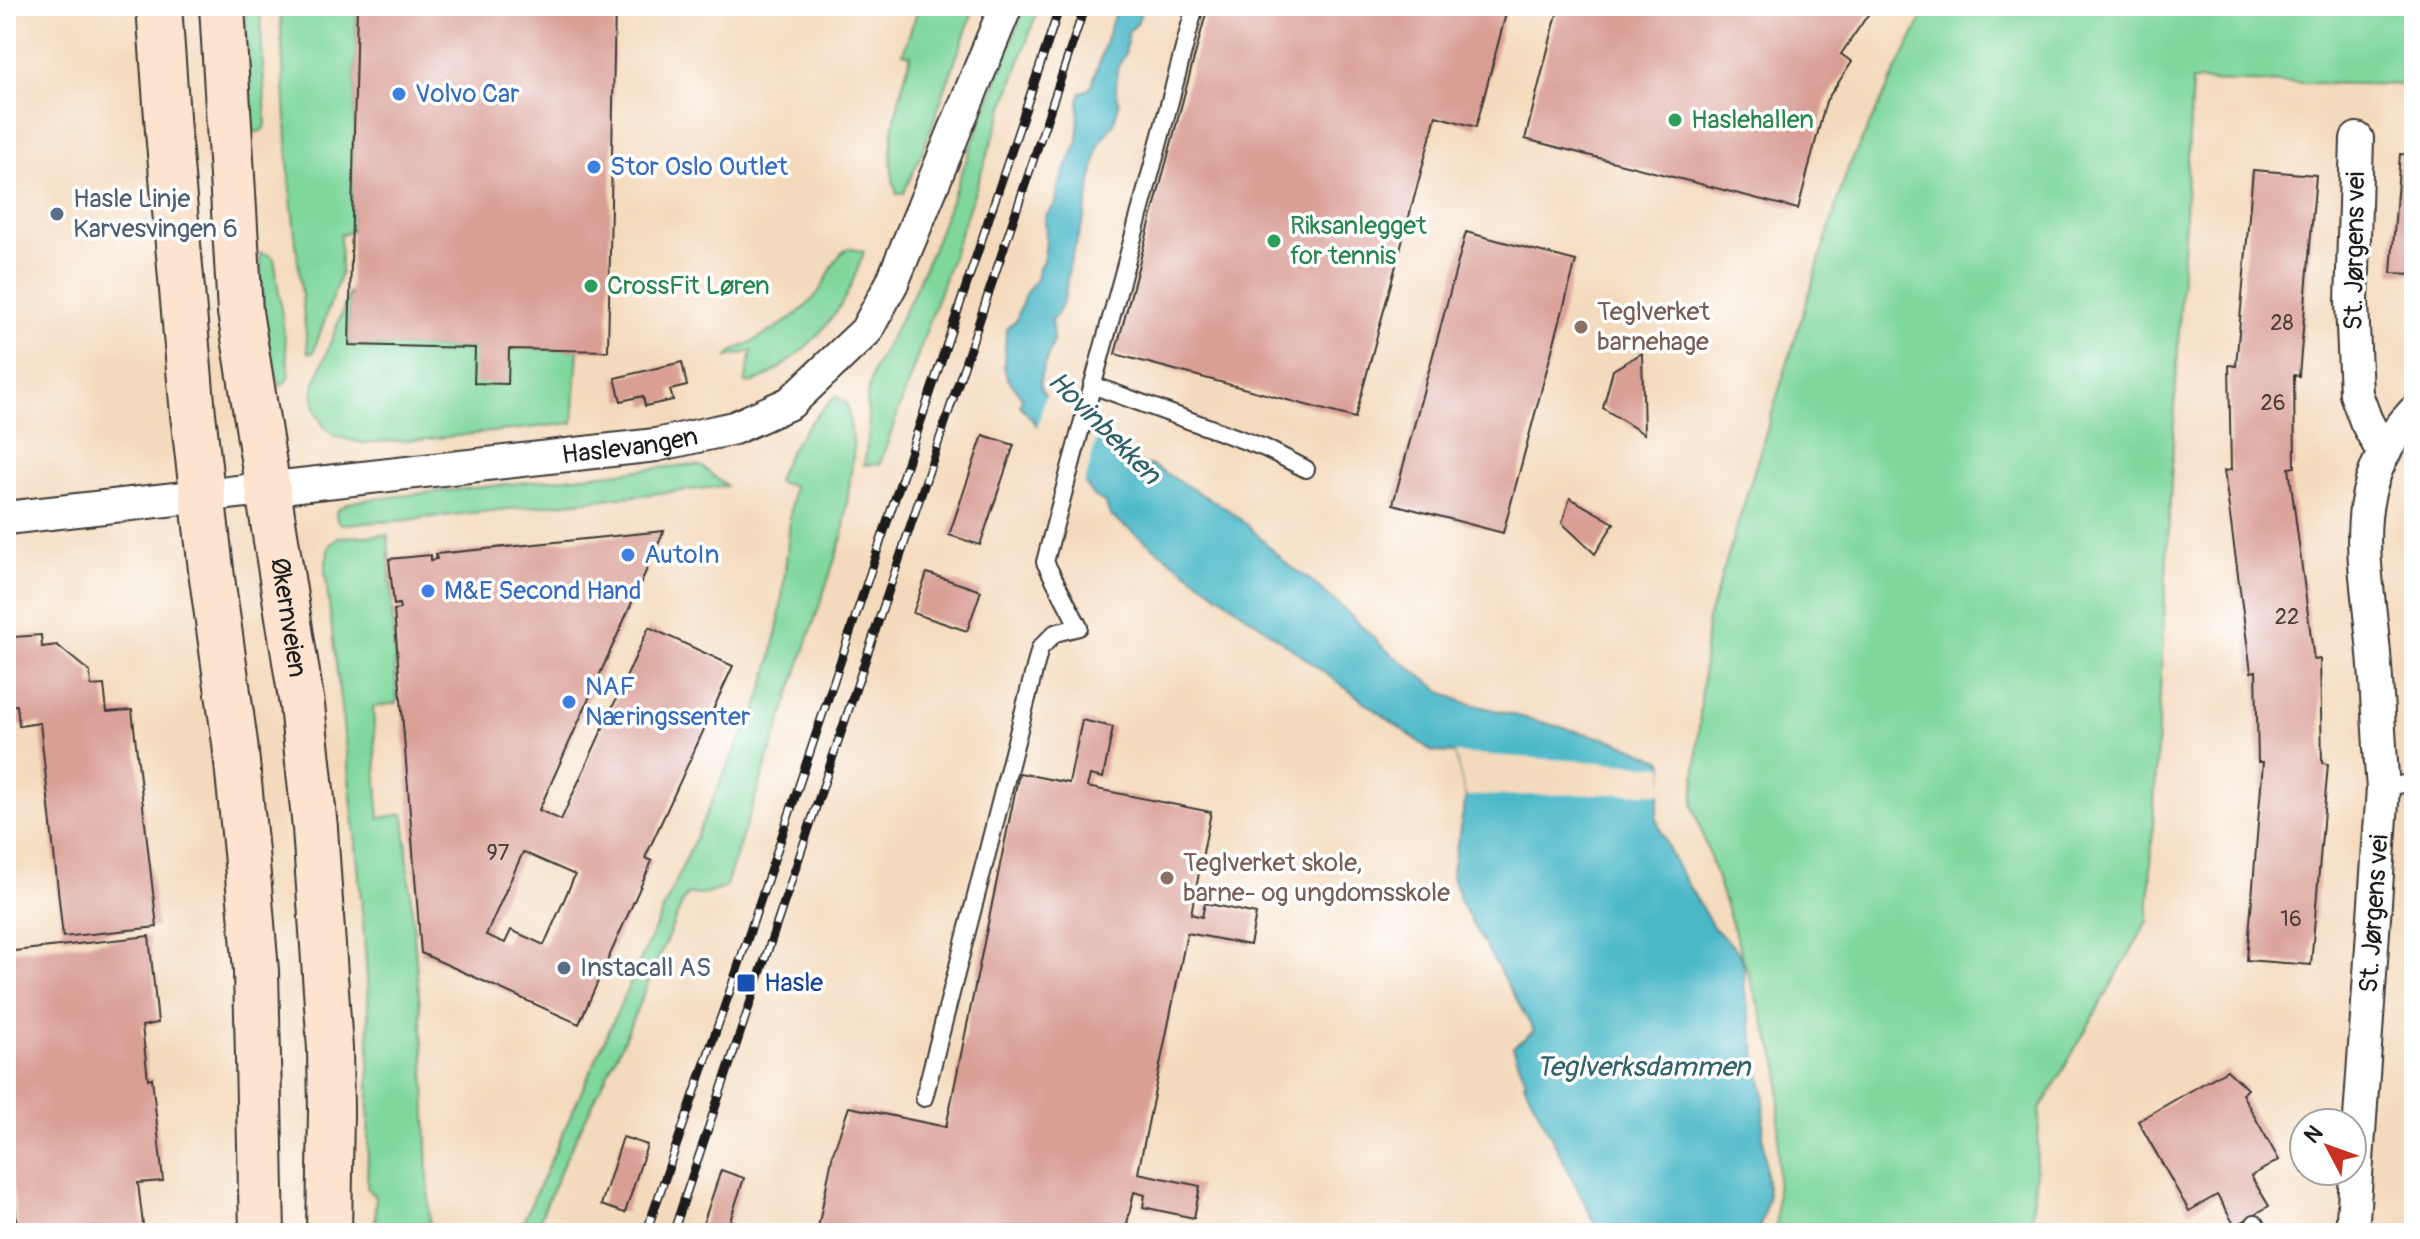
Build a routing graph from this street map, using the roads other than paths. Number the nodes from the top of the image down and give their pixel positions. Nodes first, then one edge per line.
1 (159, 6) edge
2 (222, 6) edge
3 (1006, 6) edge
4 (1195, 6) edge
5 (2357, 139) dead end
6 (1092, 385) junction
7 (2414, 412) edge
8 (2383, 452) junction
9 (1306, 469) dead end
10 (267, 490) junction
11 (203, 497) junction
12 (6, 518) edge
13 (2399, 785) edge
14 (924, 1098) dead end
15 (262, 1233) edge
16 (329, 1233) edge
17 (2352, 1233) edge

1 - 11 main road
2 - 10 main road, Økernveien
3 - 10 street, Haslevangen
4 - 6 lane
5 - 8 street, St. Jørgens vei
6 - 9 lane
6 - 14 lane
7 - 8 street, St. Jørgens vei
8 - 13 street, St. Jørgens vei
10 - 11 street, Haslevangen
10 - 16 main road, Økernveien
11 - 12 street, Haslevangen
11 - 15 main road
13 - 17 street, St. Jørgens vei

